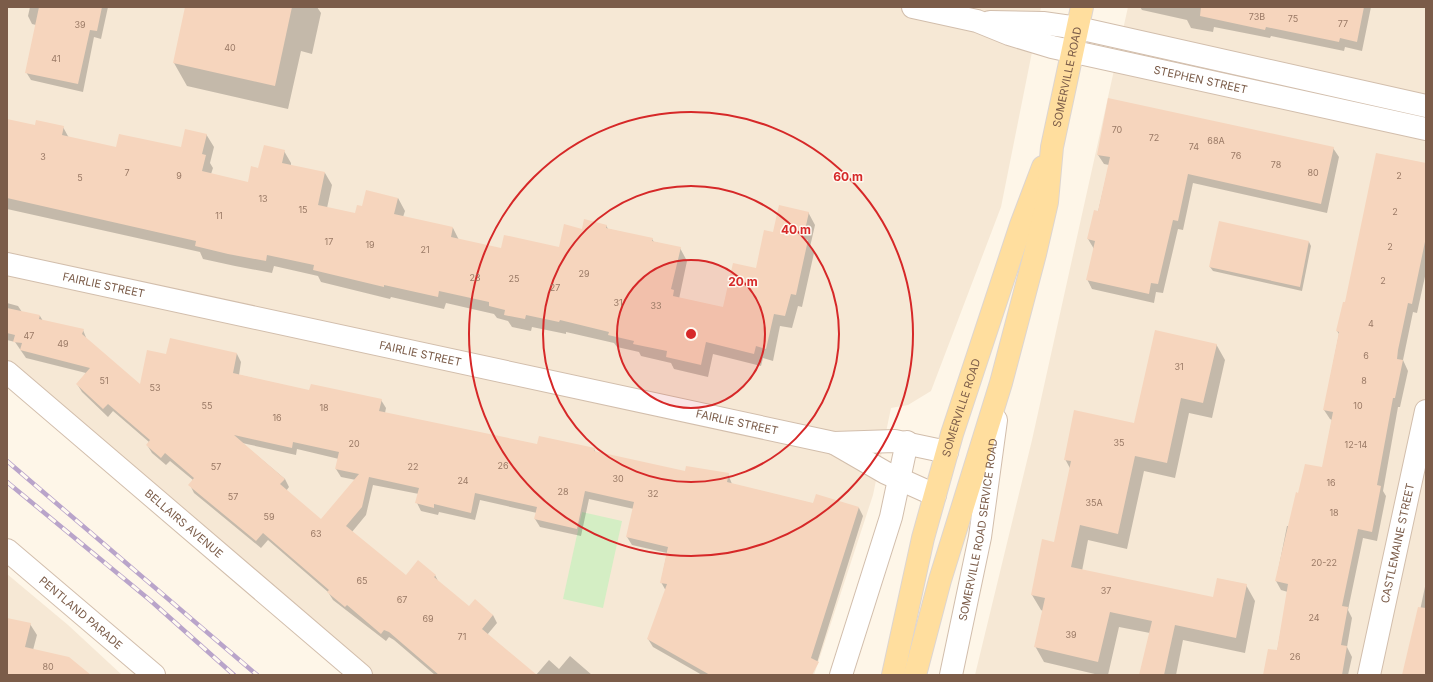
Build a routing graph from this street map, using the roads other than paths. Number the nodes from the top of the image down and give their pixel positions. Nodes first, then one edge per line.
1 (913, 7) edge
2 (1082, 7) edge
3 (977, 22) junction
4 (1078, 28) junction
5 (1073, 51) junction
6 (1426, 106) edge
7 (1426, 128) edge
8 (1052, 147) junction
9 (7, 264) edge
10 (7, 372) edge
11 (1001, 383) junction
12 (1426, 411) edge
13 (907, 442) junction
14 (834, 443) junction
15 (947, 452) junction
16 (899, 480) junction
17 (970, 484) junction
18 (935, 495) junction
19 (980, 537) junction
20 (7, 550) edge
21 (154, 675) edge
22 (360, 675) edge
23 (841, 675) edge
24 (893, 675) edge
25 (915, 675) edge
26 (951, 675) edge
27 (1369, 675) edge

1 - 3 street, STEPHEN STREET
2 - 4 main road, SOMERVILLE ROAD
3 - 4 street, STEPHEN STREET
3 - 5 street, STEPHEN STREET
4 - 5 main road, SOMERVILLE ROAD
4 - 6 street, STEPHEN STREET
5 - 7 street, STEPHEN STREET
5 - 8 main road, SOMERVILLE ROAD
8 - 11 main road, SOMERVILLE ROAD
8 - 15 main road, SOMERVILLE ROAD
9 - 14 street, FAIRLIE STREET
10 - 22 street, BELLAIRS AVENUE
11 - 17 main road, SOMERVILLE ROAD
11 - 19 street, SOMERVILLE ROAD SERVICE ROAD
12 - 27 street, CASTLEMAINE STREET
13 - 14 street, FAIRLIE STREET
13 - 15 street, FAIRLIE STREET
13 - 16 street
14 - 16 street, FAIRLIE STREET
15 - 17 main road
15 - 18 main road, SOMERVILLE ROAD
16 - 18 street, FAIRLIE STREET
16 - 23 street
17 - 18 main road
17 - 19 street
17 - 25 main road, SOMERVILLE ROAD
18 - 24 main road, SOMERVILLE ROAD
19 - 26 street, SOMERVILLE ROAD SERVICE ROAD
20 - 21 street, PENTLAND PARADE

